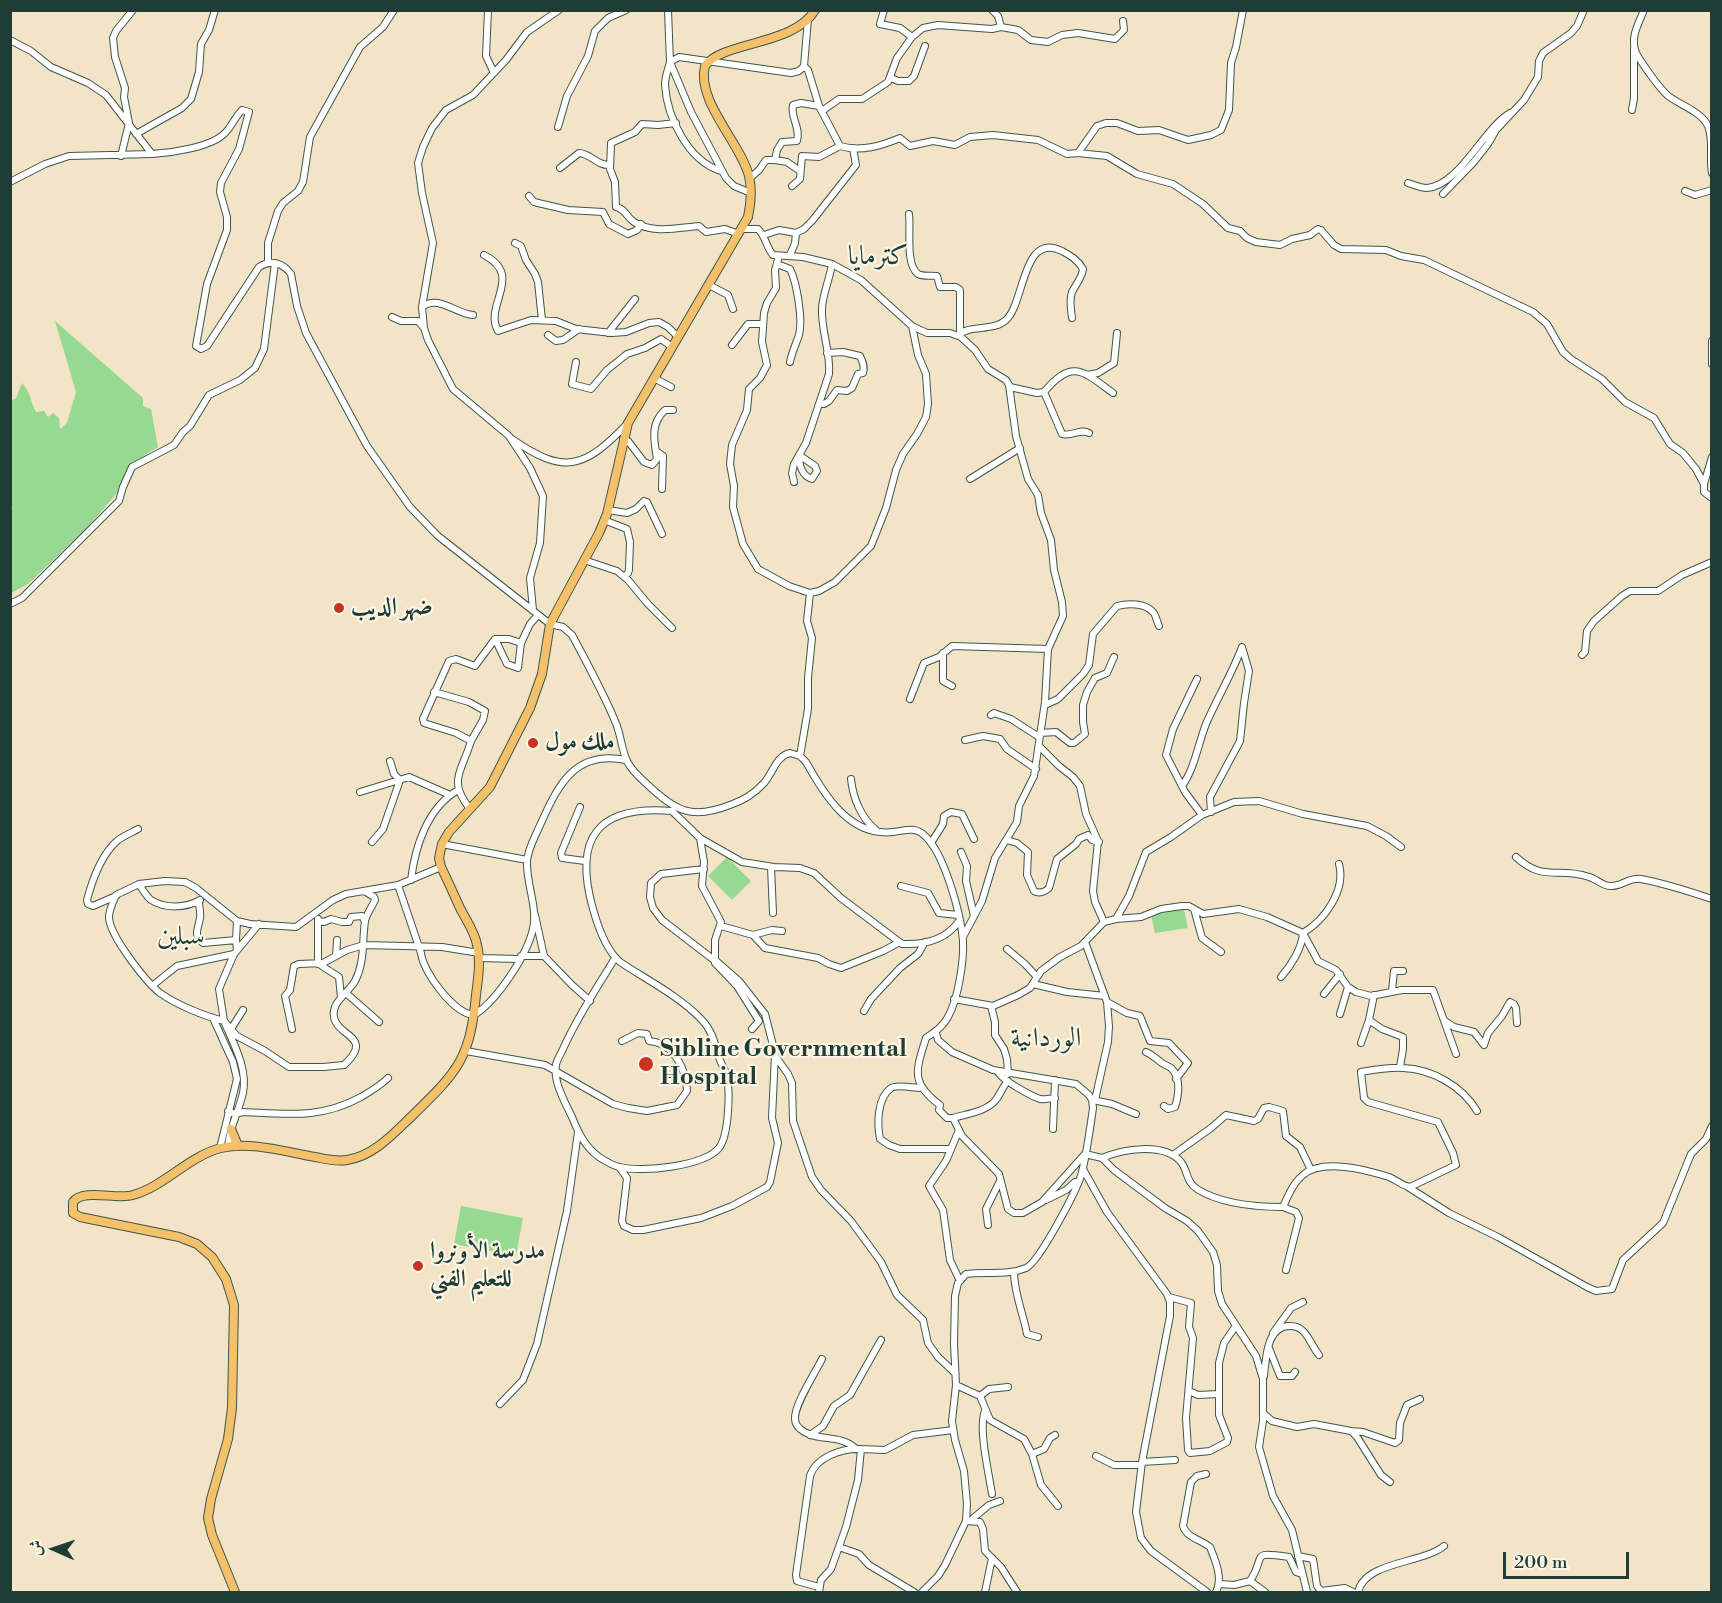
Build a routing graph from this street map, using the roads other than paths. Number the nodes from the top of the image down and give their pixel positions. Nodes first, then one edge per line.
1 (133, 10) edge
2 (214, 10) edge
3 (394, 10) edge
4 (488, 10) edge
5 (559, 10) edge
6 (626, 10) edge
7 (668, 10) edge
8 (815, 10) edge
9 (884, 10) edge
10 (992, 10) edge
11 (1243, 10) edge
12 (1584, 10) edge
13 (1644, 10) edge
14 (808, 19) junction
15 (1123, 21) dead end
16 (1001, 27) junction
17 (912, 37) junction
18 (10, 40) edge
19 (925, 46) dead end
20 (1634, 47) junction
21 (670, 62) junction
22 (707, 63) junction
23 (804, 66) junction
24 (494, 74) junction
25 (891, 78) junction
26 (820, 109) junction
27 (1632, 110) dead end
28 (1514, 111) junction
29 (129, 123) junction
30 (676, 123) junction
31 (558, 127) dead end
32 (136, 134) junction
33 (840, 146) junction
34 (853, 148) junction
35 (1078, 153) junction
36 (152, 154) junction
37 (121, 156) junction
38 (775, 160) junction
39 (610, 165) junction
40 (560, 168) dead end
41 (721, 171) junction
42 (800, 171) junction
43 (1712, 173) edge
44 (750, 178) junction
45 (10, 182) edge
46 (1408, 183) dead end
47 (792, 186) dead end
48 (1712, 190) edge
49 (1685, 191) dead end
50 (751, 193) junction
51 (1443, 194) dead end
52 (529, 196) dead end
53 (909, 214) dead end
54 (641, 224) junction
55 (740, 232) junction
56 (796, 233) junction
57 (764, 236) junction
58 (515, 243) dead end
59 (484, 255) dead end
60 (790, 255) junction
61 (779, 256) junction
62 (271, 263) junction
63 (777, 264) junction
64 (832, 264) junction
65 (709, 285) junction
66 (635, 299) dead end
67 (422, 307) junction
68 (733, 309) dead end
69 (473, 315) dead end
70 (392, 317) dead end
71 (1072, 318) dead end
72 (542, 320) junction
73 (763, 324) junction
74 (912, 326) junction
75 (424, 328) junction
76 (579, 329) junction
77 (608, 333) junction
78 (1117, 333) dead end
79 (548, 334) dead end
80 (959, 334) junction
81 (678, 337) junction
82 (1712, 340) edge
83 (732, 345) dead end
84 (672, 347) junction
85 (827, 353) junction
86 (576, 362) dead end
87 (790, 362) dead end
88 (1712, 364) edge
89 (1086, 375) junction
90 (654, 378) junction
91 (671, 387) dead end
92 (1010, 387) junction
93 (1044, 392) junction
94 (1113, 393) dead end
95 (820, 403) junction
96 (674, 410) dead end
97 (628, 423) junction
98 (1089, 433) dead end
99 (508, 436) junction
100 (622, 440) junction
101 (1020, 448) junction
102 (656, 452) junction
103 (1712, 457) edge
104 (970, 479) dead end
105 (794, 482) dead end
106 (1704, 484) junction
107 (662, 489) dead end
108 (1711, 500) edge
109 (608, 510) junction
110 (604, 520) junction
111 (662, 534) dead end
112 (584, 560) junction
113 (1712, 562) edge
114 (624, 577) junction
115 (810, 593) junction
116 (10, 604) edge
117 (536, 613) junction
118 (550, 624) junction
119 (1159, 626) dead end
120 (672, 628) dead end
121 (495, 639) junction
122 (521, 644) junction
123 (1048, 649) junction
124 (943, 653) junction
125 (1582, 656) dead end
126 (1114, 657) dead end
127 (1084, 672) junction
128 (1095, 678) junction
129 (1197, 679) dead end
130 (952, 686) dead end
131 (434, 692) junction
132 (910, 699) dead end
133 (1045, 705) junction
134 (991, 715) dead end
135 (1039, 735) junction
136 (965, 740) dead end
137 (471, 741) junction
138 (1038, 746) junction
139 (800, 756) junction
140 (626, 760) junction
141 (390, 761) dead end
142 (1036, 769) junction
143 (851, 779) dead end
144 (400, 780) junction
145 (1182, 786) junction
146 (458, 790) junction
147 (360, 792) dead end
148 (450, 795) junction
149 (580, 807) dead end
150 (470, 809) junction
151 (673, 809) junction
152 (1211, 812) junction
153 (1202, 815) junction
154 (138, 829) dead end
155 (876, 831) junction
156 (700, 838) junction
157 (974, 839) dead end
158 (1007, 840) junction
159 (372, 842) dead end
160 (1099, 842) junction
161 (930, 843) junction
162 (442, 844) junction
163 (1401, 847) dead end
164 (962, 852) dead end
165 (1516, 857) dead end
166 (527, 860) junction
167 (585, 861) junction
168 (1339, 864) dead end
169 (441, 867) junction
170 (771, 867) junction
171 (704, 869) junction
172 (411, 880) junction
173 (139, 884) junction
174 (398, 885) junction
175 (901, 886) dead end
176 (366, 892) junction
177 (204, 895) junction
178 (116, 896) junction
179 (1712, 899) edge
180 (199, 902) junction
181 (1194, 909) junction
182 (318, 910) junction
183 (534, 913) junction
184 (773, 914) dead end
185 (974, 916) junction
186 (958, 918) junction
187 (1116, 919) junction
188 (364, 920) junction
189 (237, 921) junction
190 (318, 921) junction
191 (1104, 922) junction
192 (259, 924) junction
193 (721, 926) junction
194 (782, 931) dead end
195 (1303, 933) junction
196 (753, 935) junction
197 (963, 938) junction
198 (236, 940) junction
199 (337, 940) dead end
200 (925, 942) junction
201 (1085, 942) junction
202 (898, 943) junction
203 (364, 945) junction
204 (417, 946) junction
205 (1007, 950) dead end
206 (235, 952) junction
207 (1221, 952) dead end
208 (336, 956) junction
209 (479, 956) junction
210 (544, 956) junction
211 (520, 958) junction
212 (615, 958) junction
213 (714, 959) junction
214 (318, 964) junction
215 (1403, 971) dead end
216 (1340, 974) junction
217 (1037, 977) junction
218 (1281, 977) dead end
219 (1033, 984) junction
220 (152, 986) junction
221 (1348, 987) junction
222 (1392, 991) junction
223 (1324, 994) dead end
224 (343, 995) junction
225 (1374, 995) junction
226 (954, 999) junction
227 (1106, 999) junction
228 (590, 1001) junction
229 (991, 1006) junction
230 (243, 1010) dead end
231 (864, 1011) dead end
232 (1340, 1014) dead end
233 (474, 1015) junction
234 (213, 1018) junction
235 (1369, 1020) junction
236 (224, 1021) junction
237 (1444, 1021) junction
238 (379, 1022) dead end
239 (1517, 1023) dead end
240 (231, 1029) junction
241 (292, 1029) dead end
242 (752, 1029) dead end
243 (936, 1033) junction
244 (228, 1039) junction
245 (242, 1039) junction
246 (622, 1041) dead end
247 (1361, 1043) dead end
248 (466, 1051) junction
249 (1146, 1052) dead end
250 (237, 1053) junction
251 (775, 1054) junction
252 (1456, 1054) dead end
253 (237, 1061) junction
254 (1400, 1067) junction
255 (556, 1070) junction
256 (1008, 1077) junction
257 (388, 1078) dead end
258 (1176, 1079) junction
259 (1055, 1080) junction
260 (669, 1081) dead end
261 (686, 1081) junction
262 (921, 1088) junction
263 (1055, 1098) junction
264 (1094, 1100) junction
265 (1164, 1106) dead end
266 (1477, 1111) dead end
267 (232, 1113) junction
268 (1136, 1114) dead end
269 (953, 1118) junction
270 (1712, 1126) edge
271 (1053, 1129) dead end
272 (959, 1130) junction
273 (578, 1132) junction
274 (226, 1140) junction
275 (238, 1146) junction
276 (950, 1149) junction
277 (591, 1151) junction
278 (576, 1152) junction
279 (1085, 1154) junction
280 (1173, 1155) junction
281 (1102, 1158) junction
282 (619, 1167) junction
283 (638, 1168) junction
284 (1083, 1169) junction
285 (1311, 1170) junction
286 (627, 1178) junction
287 (1000, 1181) junction
288 (1407, 1187) junction
289 (1042, 1202) junction
290 (1283, 1207) junction
291 (988, 1225) dead end
292 (1286, 1270) dead end
293 (1014, 1272) junction
294 (960, 1281) junction
295 (1169, 1297) junction
296 (1303, 1302) dead end
297 (1235, 1327) junction
298 (1038, 1337) dead end
299 (881, 1340) dead end
300 (1269, 1345) junction
301 (1319, 1355) dead end
302 (822, 1359) dead end
303 (1295, 1372) dead end
304 (955, 1373) junction
305 (1263, 1380) junction
306 (956, 1384) junction
307 (1008, 1387) dead end
308 (1189, 1391) junction
309 (1218, 1394) junction
310 (980, 1396) junction
311 (1420, 1399) dead end
312 (500, 1404) dead end
313 (985, 1411) junction
314 (1263, 1413) junction
315 (953, 1430) junction
316 (1351, 1431) junction
317 (810, 1435) junction
318 (1055, 1435) dead end
319 (858, 1449) junction
320 (1032, 1454) junction
321 (1096, 1456) dead end
322 (1175, 1460) dead end
323 (1141, 1464) junction
324 (1206, 1474) dead end
325 (1390, 1482) dead end
326 (992, 1494) dead end
327 (1000, 1501) dead end
328 (1058, 1506) dead end
329 (968, 1521) junction
330 (1444, 1546) dead end
331 (838, 1547) junction
332 (992, 1558) junction
333 (1298, 1559) junction
334 (1302, 1574) junction
335 (1250, 1581) junction
336 (1220, 1584) junction
337 (819, 1590) edge
338 (235, 1593) edge
339 (914, 1593) edge
340 (922, 1593) edge
341 (985, 1593) edge
342 (1017, 1593) edge
343 (1207, 1593) edge
344 (1216, 1593) edge
345 (1265, 1593) edge
346 (1307, 1593) edge
347 (1353, 1593) edge
348 (1358, 1593) edge

1 - 29 street
2 - 32 street
3 - 62 street
4 - 24 street
5 - 24 street
6 - 31 street
7 - 21 street
8 - 14 main road
9 - 17 street
10 - 16 street
11 - 35 street
12 - 28 street
13 - 20 street
14 - 22 main road
14 - 23 street
15 - 16 street
16 - 17 street
17 - 25 street
18 - 29 street
19 - 25 street
20 - 27 street
20 - 43 street
21 - 22 street
21 - 30 street
21 - 41 street
22 - 23 street
22 - 44 main road
23 - 26 street
24 - 67 street
25 - 26 street
26 - 33 street
26 - 38 street
28 - 46 street
28 - 51 street
29 - 32 street
29 - 37 street
30 - 39 street
30 - 41 street
32 - 36 street
33 - 34 street
33 - 42 street
34 - 35 street
34 - 56 street
35 - 106 street
36 - 37 street
36 - 62 street
37 - 45 street
38 - 42 street
38 - 44 street
39 - 40 street
39 - 54 street
41 - 50 street
42 - 47 street
44 - 50 main road
48 - 49 street
50 - 55 main road
52 - 54 street
53 - 80 street
54 - 55 street
55 - 57 street
55 - 65 main road
56 - 57 street
56 - 60 street
57 - 61 street
58 - 72 street
59 - 72 street
60 - 61 street
60 - 64 street
61 - 63 street
62 - 116 street
62 - 117 street
63 - 73 street
63 - 87 street
64 - 74 street
64 - 85 street
65 - 68 street
65 - 81 main road
66 - 77 street
67 - 69 street
67 - 75 street
70 - 75 street
71 - 80 street
72 - 76 street
73 - 83 street
73 - 115 street
74 - 80 street
74 - 115 street
75 - 99 street
76 - 77 street
76 - 79 street
77 - 81 street
78 - 89 street
80 - 92 street
81 - 84 main road
82 - 88 street
84 - 86 street
84 - 90 main road
85 - 95 street
85 - 95 street
89 - 93 street
89 - 94 street
90 - 91 street
90 - 97 main road
92 - 93 street
92 - 101 street
93 - 98 street
95 - 105 street
96 - 102 street
97 - 99 street
97 - 100 main road
99 - 117 street
100 - 102 street
100 - 109 main road
101 - 104 street
101 - 123 street
102 - 107 street
103 - 106 street
106 - 108 street
109 - 110 main road
109 - 111 street
110 - 112 main road
110 - 114 street
112 - 114 street
112 - 118 main road
113 - 125 street
114 - 120 street
115 - 139 street
117 - 118 street
117 - 122 street
118 - 140 street
118 - 150 main road
119 - 127 street
121 - 122 street
121 - 122 street
121 - 131 street
123 - 124 street
123 - 133 street
124 - 130 street
124 - 132 street
126 - 128 street
127 - 128 street
127 - 133 street
128 - 135 street
129 - 145 street
131 - 137 street
131 - 137 street
133 - 135 street
134 - 135 street
135 - 138 street
136 - 142 street
137 - 146 street
138 - 142 street
138 - 160 street
139 - 151 street
139 - 155 street
140 - 151 street
140 - 166 street
141 - 144 street
142 - 158 street
143 - 155 street
144 - 147 street
144 - 148 street
144 - 159 street
145 - 152 street
145 - 153 street
146 - 148 street
146 - 150 street
148 - 172 street
149 - 167 street
150 - 162 main road
151 - 156 street
151 - 167 street
152 - 153 street
152 - 163 street
153 - 187 street
154 - 178 street
155 - 161 street
156 - 170 street
156 - 171 street
157 - 161 street
158 - 160 street
158 - 185 street
160 - 191 street
161 - 186 street
162 - 166 street
162 - 169 main road
164 - 185 street
165 - 179 street
166 - 183 street
167 - 212 street
168 - 195 street
169 - 172 street
169 - 209 main road
170 - 184 street
170 - 202 street
171 - 193 street
171 - 213 street
172 - 174 street
173 - 177 street
173 - 178 street
173 - 180 street
174 - 176 street
174 - 204 street
175 - 186 street
176 - 182 street
176 - 188 street
177 - 180 street
177 - 189 street
178 - 220 street
180 - 198 street
181 - 187 street
181 - 195 street
181 - 207 street
182 - 190 street
182 - 192 street
183 - 210 street
183 - 211 street
185 - 197 street
186 - 197 street
186 - 200 street
187 - 191 street
188 - 190 street
188 - 203 street
189 - 192 street
189 - 198 street
190 - 214 street
191 - 201 street
192 - 206 street
193 - 196 street
193 - 213 street
194 - 196 street
195 - 216 street
195 - 218 street
196 - 202 street
197 - 226 street
198 - 206 street
199 - 208 street
200 - 202 street
200 - 231 street
201 - 217 street
201 - 227 street
203 - 204 street
203 - 208 street
203 - 224 street
204 - 209 street
204 - 233 street
205 - 217 street
206 - 220 street
206 - 236 street
208 - 214 street
209 - 211 street
209 - 233 main road
210 - 211 street
210 - 228 street
211 - 233 street
212 - 228 street
212 - 283 street
213 - 242 street
213 - 251 street
214 - 224 street
214 - 241 street
215 - 222 street
216 - 221 street
216 - 223 street
217 - 219 street
219 - 227 street
219 - 229 street
220 - 234 street
221 - 225 street
221 - 232 street
222 - 225 street
222 - 237 street
224 - 238 street
224 - 245 street
225 - 235 street
226 - 229 street
226 - 243 street
227 - 258 street
227 - 264 street
228 - 255 street
229 - 256 street
230 - 240 street
233 - 248 main road
234 - 236 street
234 - 244 street
235 - 247 street
235 - 254 street
236 - 240 street
236 - 244 street
237 - 239 street
237 - 252 street
240 - 245 street
243 - 256 street
243 - 262 street
244 - 245 street
244 - 250 street
244 - 253 street
245 - 250 street
246 - 261 street
248 - 255 street
248 - 275 main road
249 - 258 street
250 - 253 street
251 - 286 street
251 - 304 street
253 - 267 street
254 - 266 street
254 - 288 street
255 - 261 street
255 - 273 street
256 - 259 street
256 - 263 street
256 - 269 street
257 - 267 street
258 - 265 street
259 - 263 street
259 - 264 street
260 - 261 street
262 - 269 street
262 - 276 street
263 - 271 street
264 - 268 street
264 - 279 street
267 - 274 street
267 - 274 street
269 - 272 street
270 - 288 street
272 - 276 street
272 - 287 street
273 - 277 street
273 - 278 street
274 - 275 main road
274 - 275 main road
274 - 338 main road
276 - 294 street
277 - 278 street
277 - 282 street
278 - 312 street
279 - 281 street
279 - 284 street
279 - 289 street
280 - 281 street
280 - 285 street
280 - 290 street
281 - 297 street
282 - 283 street
282 - 286 street
283 - 286 street
284 - 289 street
284 - 293 street
284 - 295 street
285 - 288 street
285 - 290 street
287 - 289 street
287 - 291 street
290 - 292 street
293 - 294 street
293 - 298 street
294 - 304 street
295 - 308 street
295 - 323 street
296 - 300 street
297 - 305 street
297 - 309 street
299 - 317 street
300 - 301 street
300 - 303 street
300 - 305 street
302 - 317 street
304 - 306 street
305 - 314 street
306 - 310 street
306 - 315 street
307 - 310 street
308 - 309 street
308 - 309 street
310 - 313 street
311 - 316 street
313 - 320 street
313 - 326 street
314 - 316 street
314 - 333 street
315 - 319 street
315 - 329 street
316 - 325 street
317 - 319 street
318 - 320 street
319 - 331 street
319 - 337 street
320 - 328 street
321 - 323 street
322 - 323 street
323 - 343 street
324 - 336 street
327 - 329 street
329 - 332 street
329 - 340 street
330 - 348 street
331 - 337 street
331 - 339 street
332 - 341 street
332 - 342 street
333 - 334 street
333 - 347 street
334 - 335 street
334 - 346 street
335 - 336 street
335 - 345 street
336 - 344 street

